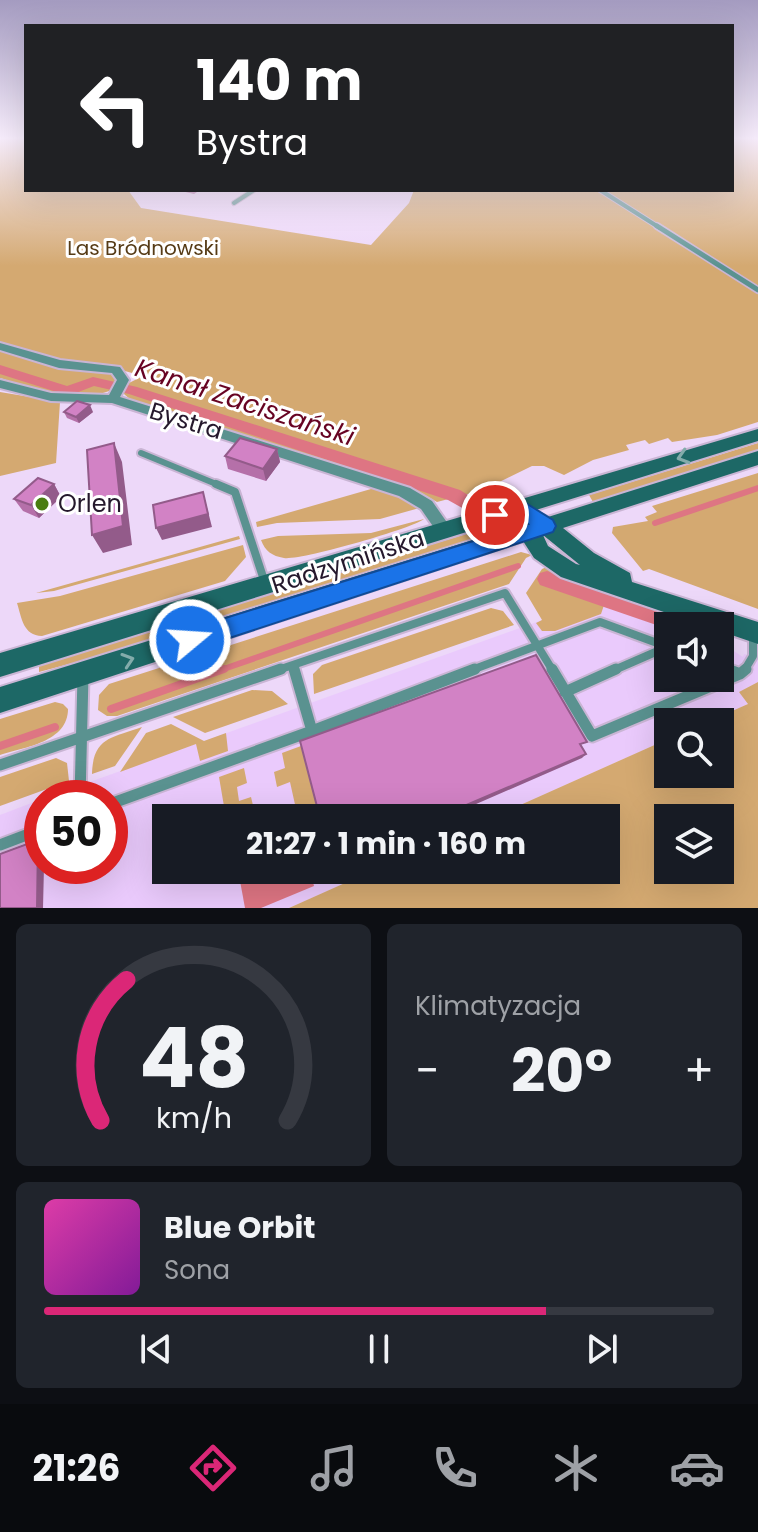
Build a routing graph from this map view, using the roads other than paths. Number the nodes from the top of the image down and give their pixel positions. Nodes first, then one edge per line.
1 (251, 192) edge
2 (603, 192) edge
3 (234, 203) dead end
4 (758, 290) edge
5 (0, 346) edge
6 (0, 384) edge
7 (118, 390) junction
8 (758, 435) edge
9 (141, 453) dead end
10 (758, 458) edge
11 (521, 507) junction
12 (581, 515) junction
13 (536, 529) junction
14 (445, 531) junction
15 (577, 551) junction
16 (265, 585) junction
17 (654, 598) junction
18 (755, 632) edge
19 (654, 642) edge
20 (538, 646) junction
21 (654, 653) edge
22 (0, 665) edge
23 (293, 665) junction
24 (734, 672) edge
25 (83, 674) junction
26 (740, 674) junction
27 (565, 692) junction
28 (0, 700) edge
29 (312, 731) junction
30 (80, 738) junction
31 (0, 765) edge
32 (80, 780) edge
33 (128, 797) edge
34 (24, 836) edge
35 (0, 845) edge

1 - 3 lane
2 - 4 lane
5 - 7 street
6 - 7 street, Bystra
7 - 14 street, Bystra
8 -> 11 main road, Radzymińska
9 - 16 lane
10 - 12 main road, Radzymińska
11 - 13 main road
11 - 14 main road, Radzymińska
12 - 13 main road, Radzymińska
12 - 15 main road
13 - 15 main road
13 - 17 main road
25 -> 13 main road, Radzymińska
14 - 16 main road, Radzymińska
15 - 17 main road
16 - 22 main road, Radzymińska
17 - 18 main road
18 - 26 lane
19 - 20 lane
20 - 23 lane
20 - 27 lane
20 - 29 lane
21 - 27 lane
23 - 29 lane
23 - 30 lane
24 - 26 lane
25 - 28 main road, Radzymińska
25 - 30 lane
26 - 27 lane
29 - 33 lane
30 - 31 lane
30 - 32 lane
34 - 35 lane

